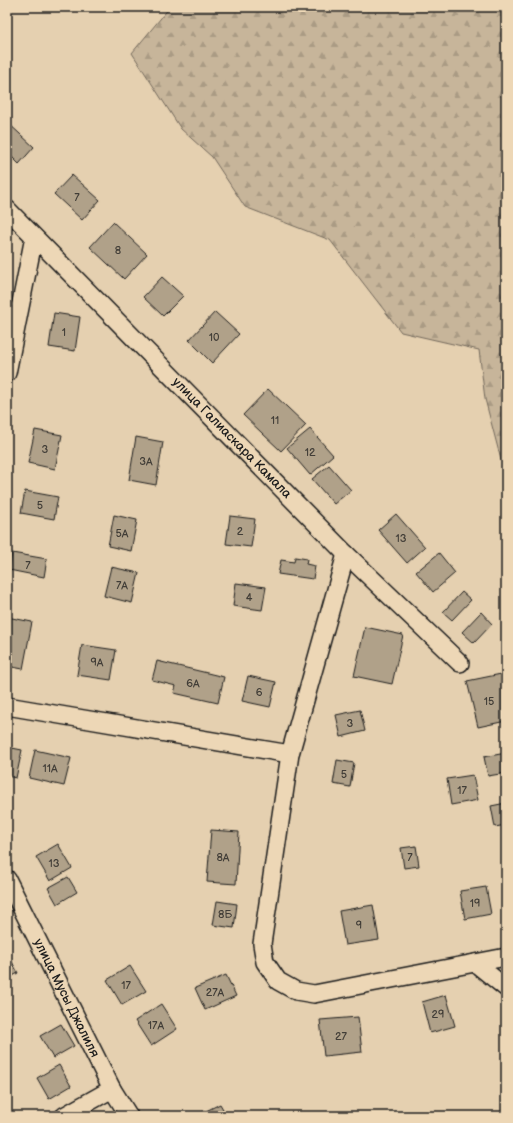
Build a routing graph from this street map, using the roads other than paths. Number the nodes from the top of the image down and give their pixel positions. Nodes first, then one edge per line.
1 (7, 209) edge
2 (34, 237) junction
3 (7, 373) edge
4 (346, 554) junction
5 (460, 663) dead end
6 (7, 706) edge
7 (290, 754) junction
8 (7, 879) edge
9 (506, 957) edge
10 (475, 963) junction
11 (506, 988) edge
12 (112, 1089) junction
13 (64, 1116) edge
14 (129, 1116) edge

1 - 2 street, улица Галиаскара Камала
2 - 3 street
2 - 4 street, улица Галиаскара Камала
4 - 5 street, улица Галиаскара Камала
4 - 7 street
6 - 7 street
7 - 10 street
8 - 12 street, улица Мусы Джалиля
9 - 10 street
10 - 11 street
12 - 13 street
12 - 14 street, улица Мусы Джалиля

